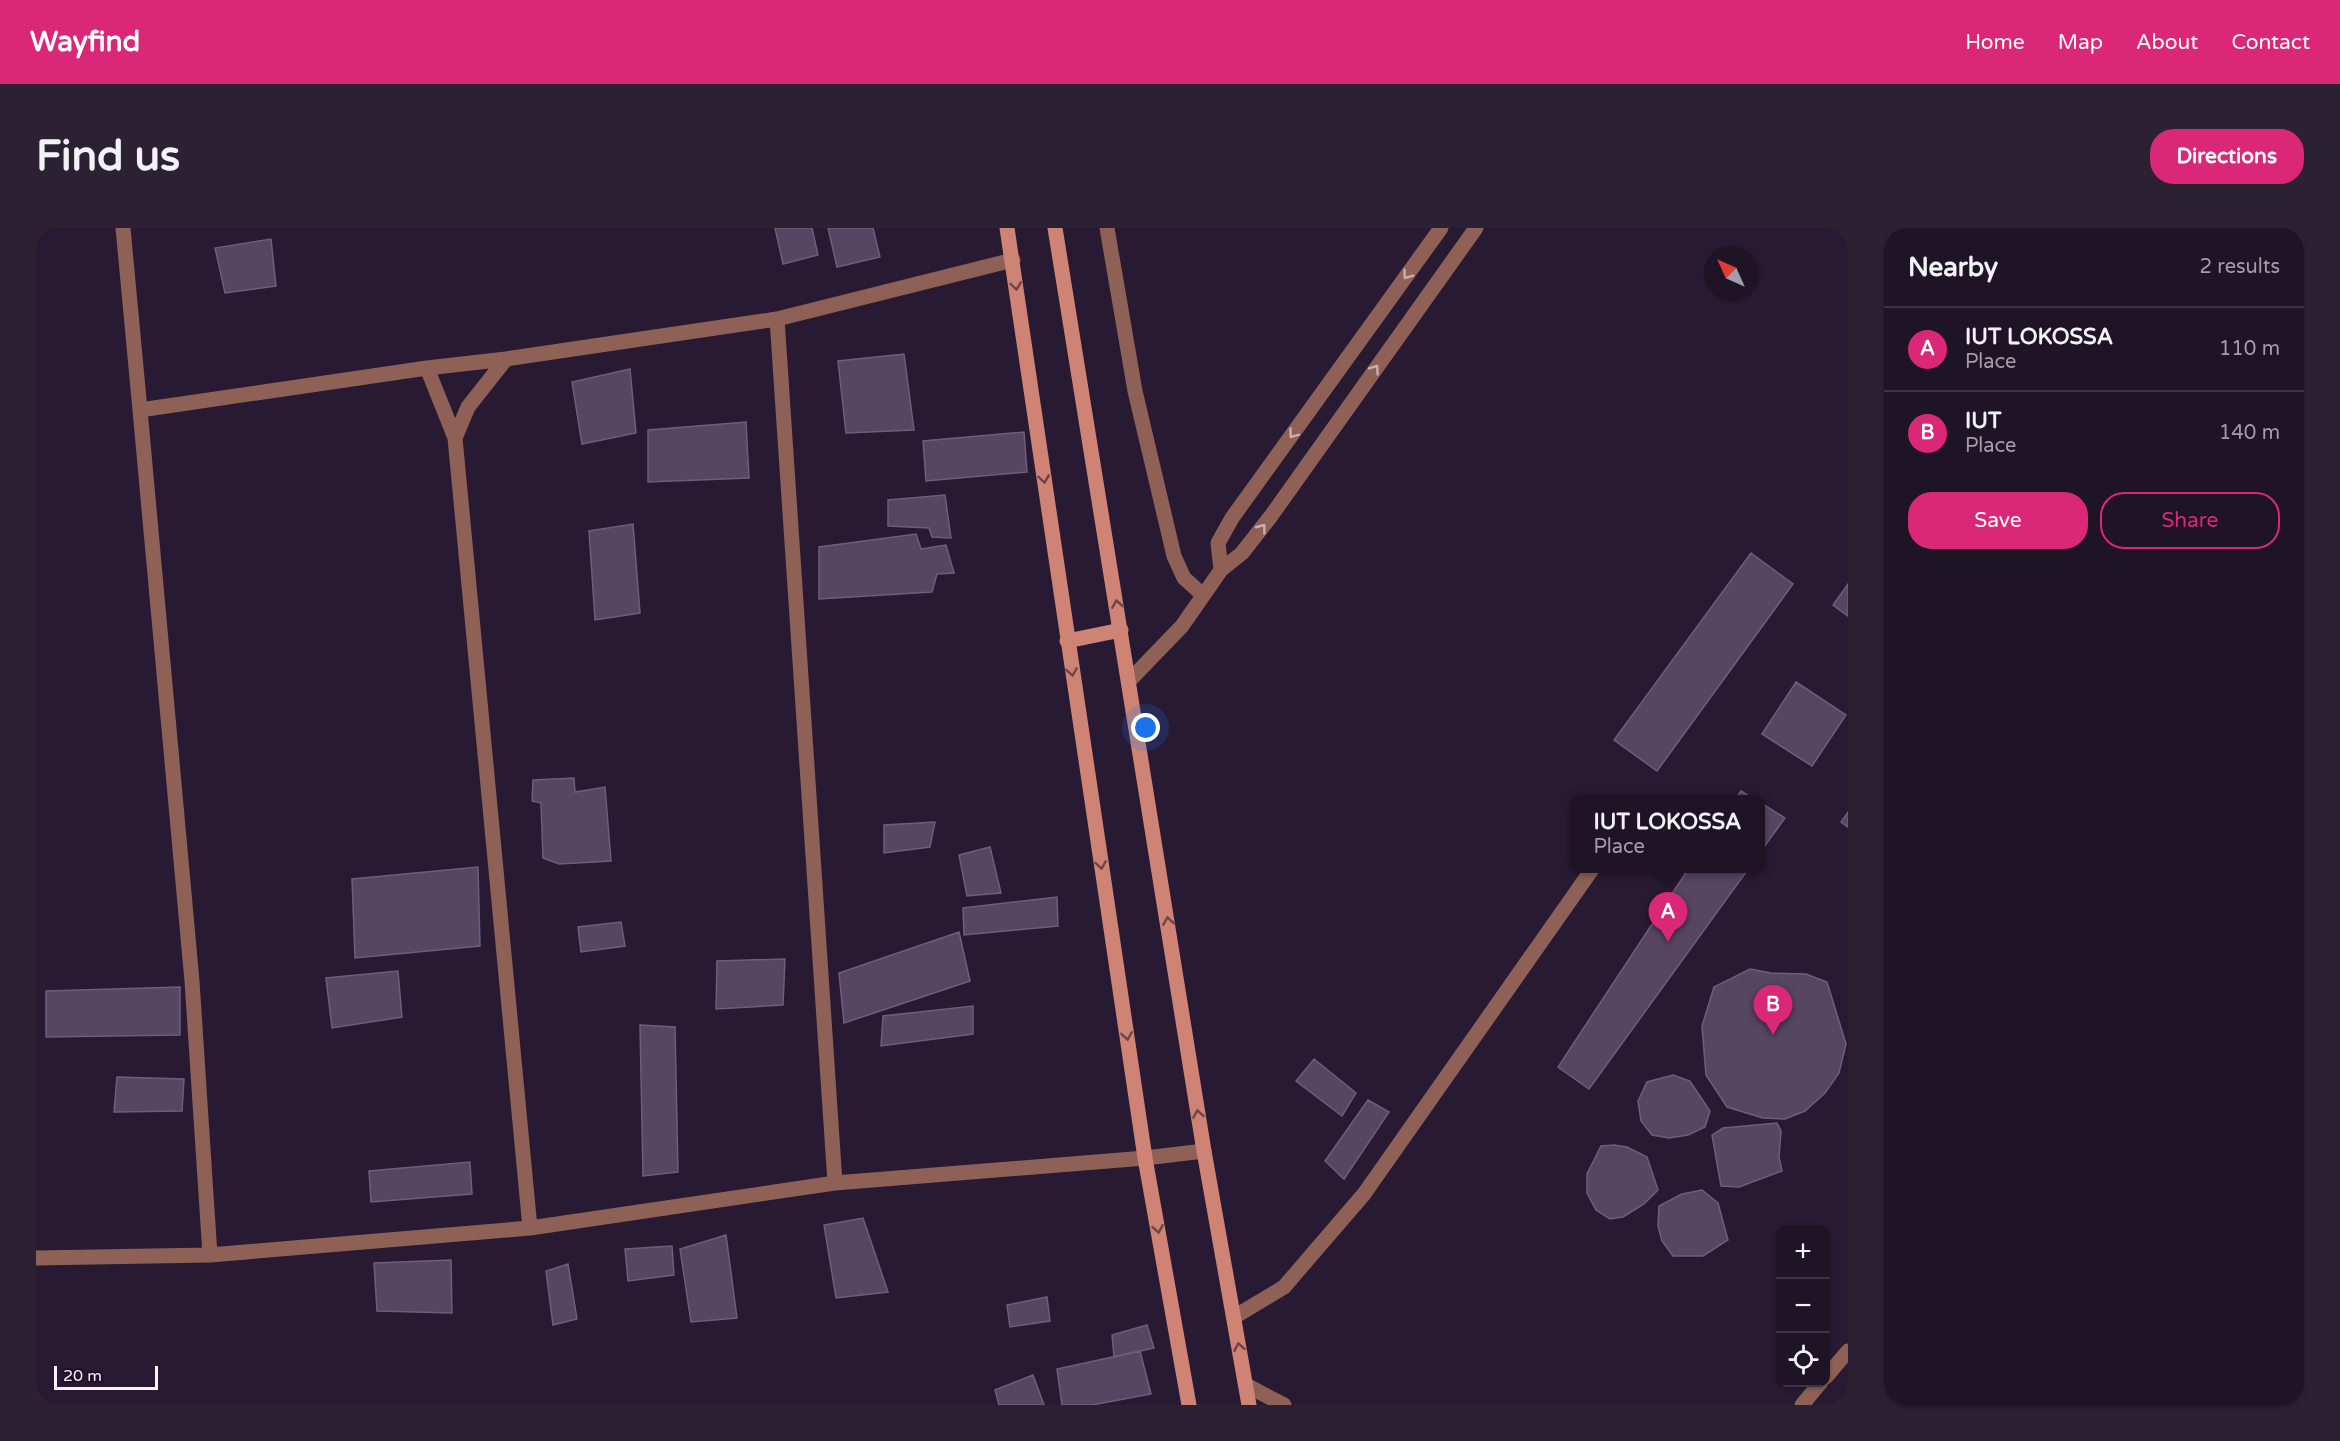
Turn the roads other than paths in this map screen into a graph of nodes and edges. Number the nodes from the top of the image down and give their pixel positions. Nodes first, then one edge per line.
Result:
1 (123, 228) edge
2 (1007, 228) edge
3 (1055, 228) edge
4 (1107, 228) edge
5 (1441, 228) edge
6 (1476, 228) edge
7 (1013, 260) junction
8 (777, 319) junction
9 (506, 359) junction
10 (428, 368) junction
11 (140, 410) junction
12 (455, 438) junction
13 (1221, 570) junction
14 (1203, 596) junction
15 (1121, 630) junction
16 (1067, 641) junction
17 (1129, 681) junction
18 (1589, 873) edge
19 (1204, 1151) junction
20 (1145, 1158) junction
21 (835, 1183) junction
22 (530, 1228) junction
23 (210, 1255) junction
24 (36, 1258) edge
25 (1234, 1317) junction
26 (1848, 1351) edge
27 (1830, 1372) edge
28 (1246, 1385) junction
29 (1818, 1387) edge
30 (1189, 1405) edge
31 (1249, 1405) edge
32 (1284, 1405) edge
33 (1802, 1405) edge

1 - 11 street
2 - 7 street
15 -> 3 street
4 - 14 street
5 -> 13 street
13 -> 6 street
7 - 8 street
7 -> 16 street
8 - 9 street
8 - 21 street
9 - 10 street
9 - 12 street
10 - 11 street
10 - 12 street
11 - 23 street
12 - 22 street
13 - 14 street
14 - 17 street
15 - 16 street
15 - 17 street
16 -> 20 street
19 -> 17 street
18 - 25 street
19 - 20 street
19 - 25 street
20 - 21 street
20 -> 30 street
21 - 22 street
22 - 23 street
23 - 24 street
28 -> 25 street
26 - 27 street
28 - 31 street
28 - 32 street
29 - 33 street

